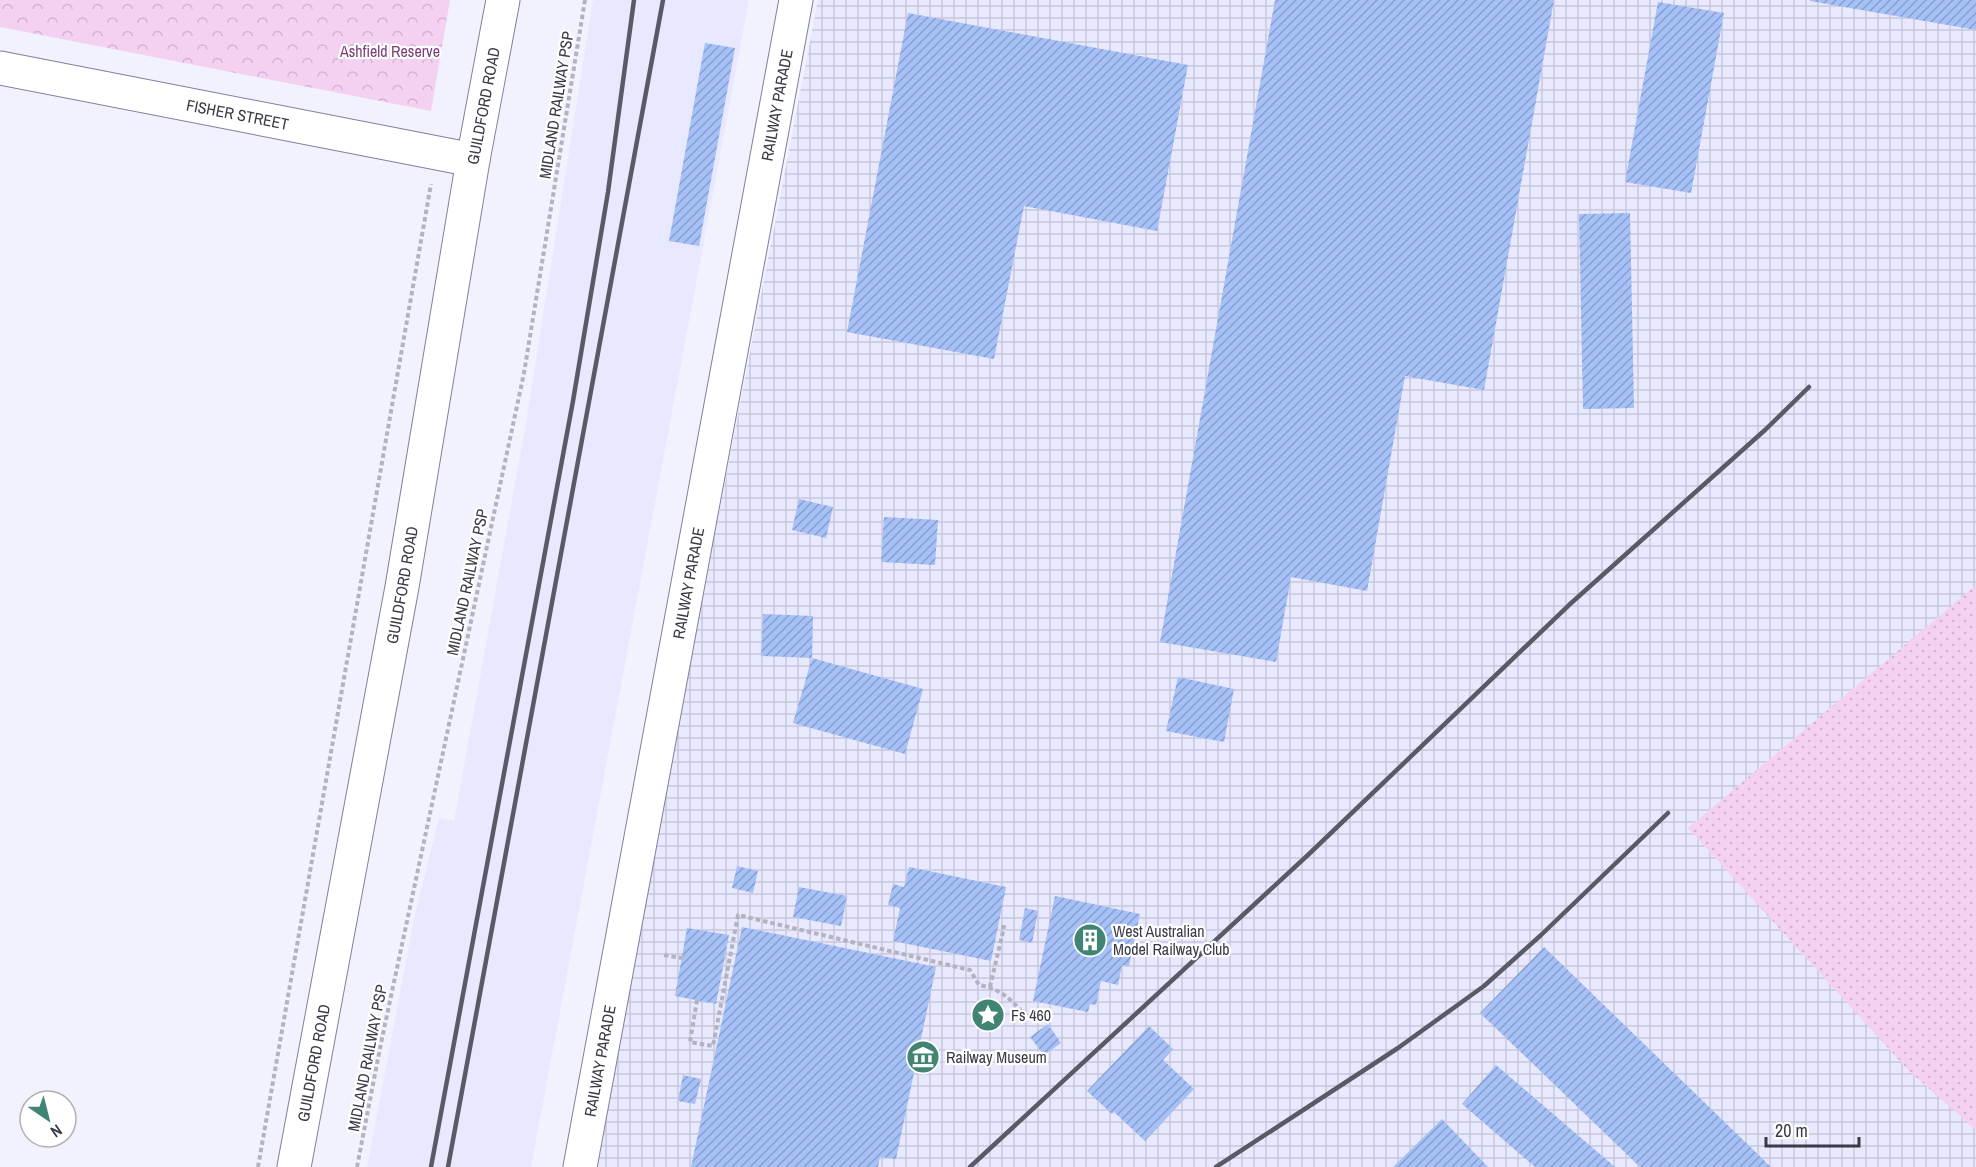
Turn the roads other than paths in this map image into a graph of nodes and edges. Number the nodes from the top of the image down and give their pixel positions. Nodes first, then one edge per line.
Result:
1 (503, 0) edge
2 (796, 0) edge
3 (0, 68) edge
4 (473, 160) junction
5 (294, 1167) edge
6 (580, 1167) edge

1 - 4 main road, GUILDFORD ROAD
2 - 6 main road, RAILWAY PARADE
3 - 4 main road, FISHER STREET
4 - 5 main road, GUILDFORD ROAD

